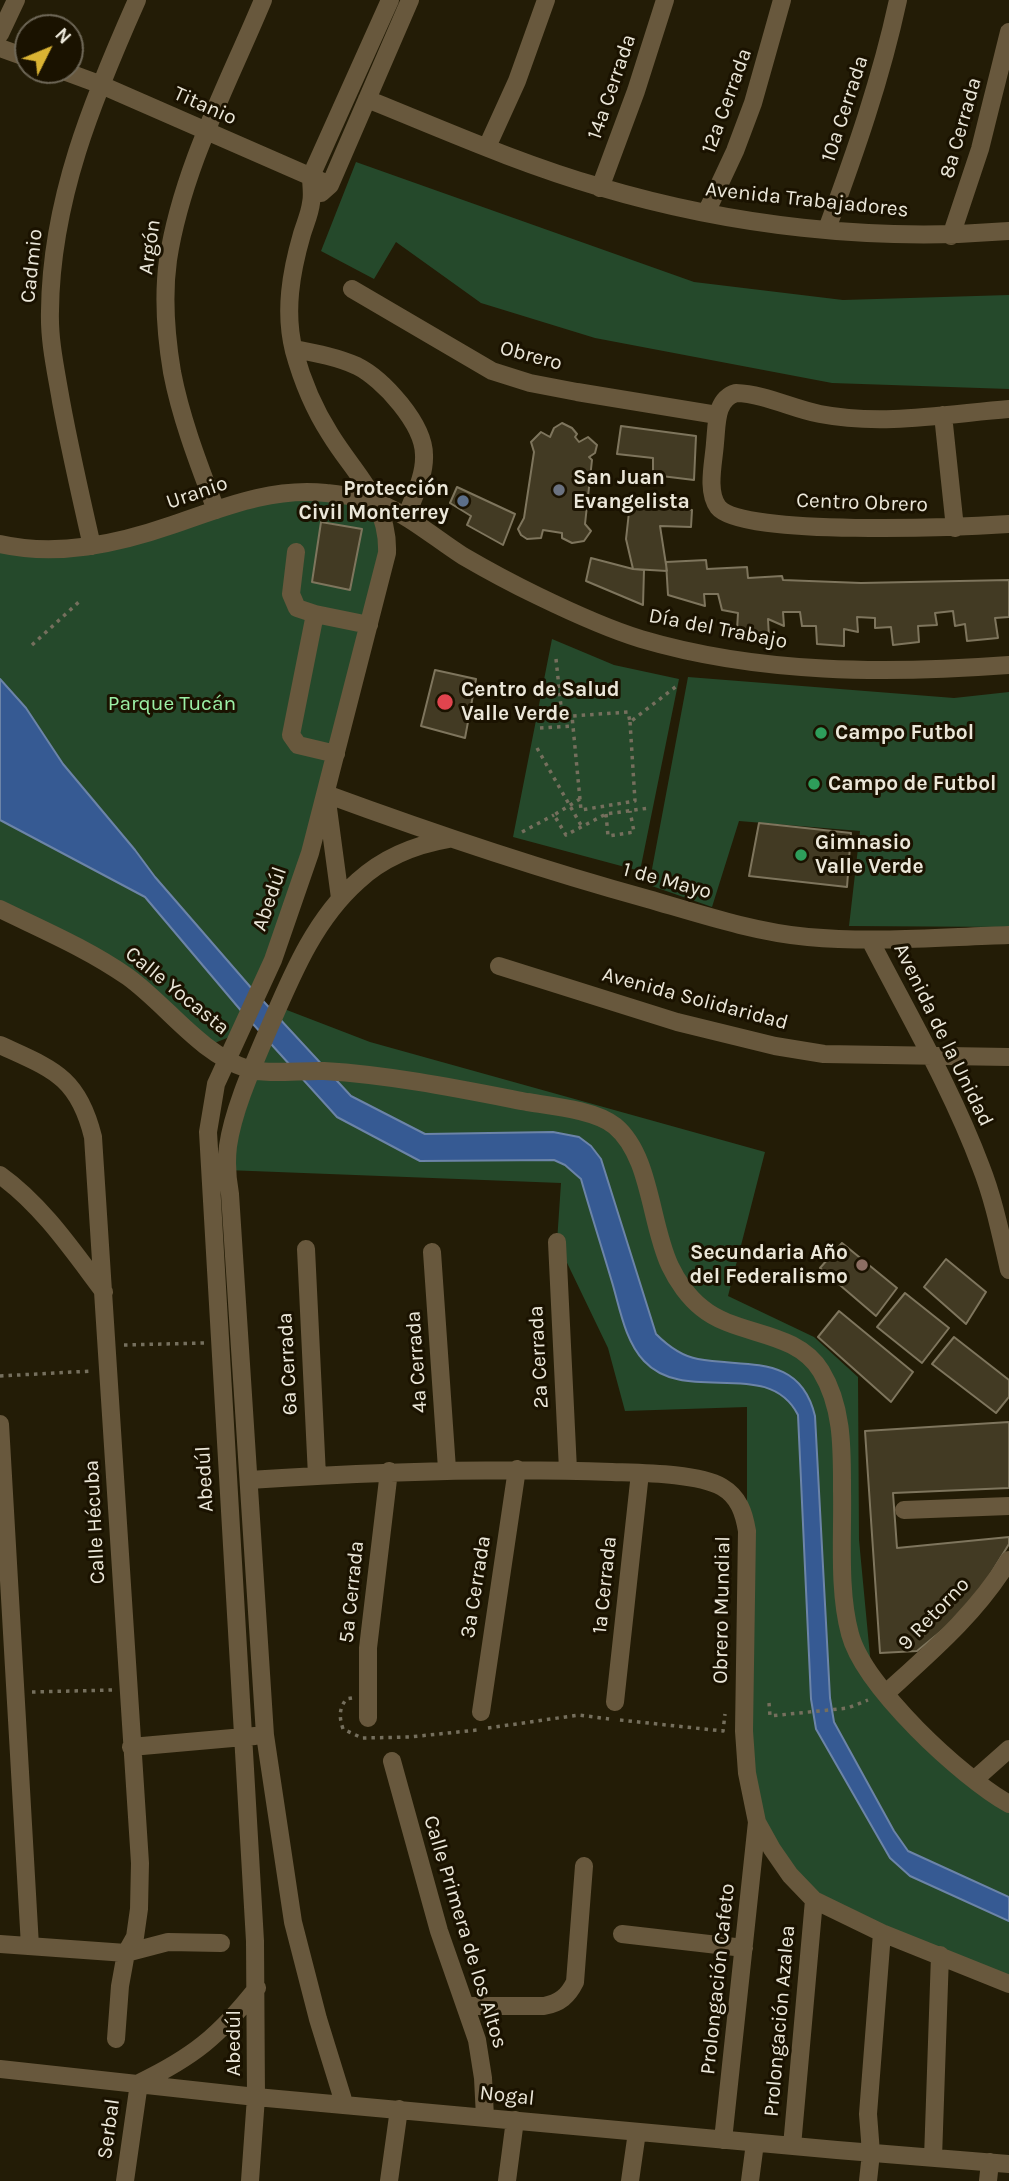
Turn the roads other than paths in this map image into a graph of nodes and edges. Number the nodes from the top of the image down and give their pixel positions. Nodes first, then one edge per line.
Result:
1 (16, 0) edge
2 (137, 0) edge
3 (263, 0) edge
4 (390, 0) edge
5 (410, 0) edge
6 (546, 0) edge
7 (665, 0) edge
8 (782, 0) edge
9 (898, 0) edge
10 (1009, 32) edge
11 (0, 34) edge
12 (84, 78) edge
13 (99, 84) junction
14 (367, 99) junction
15 (207, 132) junction
16 (487, 147) junction
17 (311, 176) junction
18 (330, 185) junction
19 (600, 188) junction
20 (312, 203) junction
21 (706, 214) junction
22 (827, 229) junction
23 (1009, 231) edge
24 (951, 236) junction
25 (352, 289) dead end
26 (294, 349) junction
27 (1009, 409) edge
28 (717, 415) junction
29 (943, 415) junction
30 (377, 503) junction
31 (216, 509) junction
32 (406, 517) junction
33 (1009, 524) edge
34 (955, 527) junction
35 (0, 544) edge
36 (92, 547) junction
37 (296, 552) dead end
38 (315, 614) junction
39 (369, 625) junction
40 (1009, 665) edge
41 (336, 754) junction
42 (326, 794) junction
43 (449, 839) junction
44 (340, 898) junction
45 (0, 909) edge
46 (1009, 935) edge
47 (870, 940) junction
48 (499, 966) dead end
49 (0, 1045) edge
50 (929, 1056) junction
51 (1009, 1057) edge
52 (227, 1059) junction
53 (251, 1071) junction
54 (0, 1175) edge
55 (557, 1242) dead end
56 (306, 1249) dead end
57 (432, 1252) dead end
58 (1009, 1270) edge
59 (104, 1292) junction
60 (0, 1424) edge
61 (447, 1469) junction
62 (517, 1469) junction
63 (568, 1470) junction
64 (389, 1471) junction
65 (640, 1473) junction
66 (317, 1476) junction
67 (249, 1480) junction
68 (1009, 1506) edge
69 (904, 1510) dead end
70 (1009, 1560) edge
71 (886, 1693) junction
72 (615, 1702) dead end
73 (481, 1713) dead end
74 (368, 1718) dead end
75 (265, 1735) junction
76 (243, 1737) junction
77 (131, 1747) junction
78 (1009, 1749) edge
79 (392, 1761) dead end
80 (974, 1780) junction
81 (1009, 1804) edge
82 (757, 1822) junction
83 (584, 1866) dead end
84 (814, 1900) junction
85 (882, 1933) junction
86 (622, 1934) dead end
87 (221, 1943) dead end
88 (0, 1944) edge
89 (30, 1947) junction
90 (744, 1948) junction
91 (126, 1953) junction
92 (940, 1955) junction
93 (1009, 1984) edge
94 (257, 1988) junction
95 (467, 2006) junction
96 (116, 2039) dead end
97 (0, 2069) edge
98 (139, 2083) junction
99 (256, 2097) junction
100 (344, 2104) junction
101 (399, 2109) junction
102 (485, 2117) junction
103 (515, 2120) junction
104 (637, 2132) junction
105 (723, 2140) junction
106 (755, 2143) junction
107 (792, 2146) junction
108 (871, 2153) junction
109 (933, 2158) junction
110 (990, 2162) junction
111 (1009, 2164) edge
112 (125, 2181) edge
113 (250, 2181) edge
114 (389, 2181) edge
115 (507, 2181) edge
116 (630, 2181) edge
117 (750, 2181) edge
118 (868, 2181) edge
119 (988, 2181) edge

1 - 11 street
2 - 13 street, Cadmio
3 - 15 street, Argón
4 - 17 street
5 - 14 street
6 - 16 street
7 - 19 street, 14a Cerrada
8 - 21 street, 12a Cerrada
9 - 22 street, 10a Cerrada
10 - 24 street, 8a Cerrada
12 - 13 street, Titanio
13 - 15 street, Titanio
13 - 36 street, Cadmio
14 - 16 street, Avenida Trabajadores
14 - 18 street
15 - 17 street, Titanio
15 - 31 street, Argón
16 - 19 street, Avenida Trabajadores
17 - 18 street, Titanio
17 - 20 street
18 - 20 street
19 - 21 street, Avenida Trabajadores
20 - 26 street
21 - 22 street, Avenida Trabajadores
22 - 24 street, Avenida Trabajadores
23 - 24 street, Avenida Trabajadores
25 - 28 street, Obrero
26 - 30 street
26 - 32 street
27 - 29 street
28 - 29 street
28 - 34 street, Centro Obrero
29 - 34 street
30 - 31 street, Uranio
30 - 32 street, Uranio
30 - 39 street, Abedúl
31 - 36 street, Uranio
32 - 40 street, Día del Trabajo
33 - 34 street, Centro Obrero
35 - 36 street, Uranio
37 - 38 street
38 - 39 street
38 - 41 street
39 - 41 street, Abedúl
41 - 42 street, Abedúl
42 - 43 street, 1 de Mayo
42 - 44 street
42 - 52 street, Abedúl
43 - 44 street, Abedúl
43 - 47 street, 1 de Mayo
44 - 53 street, Abedúl
45 - 52 street, Calle Yocasta
46 - 47 street, 1 de Mayo
47 - 50 street, Avenida de la Unidad
48 - 50 street, Avenida Solidaridad
49 - 59 street, Calle Hécuba
50 - 51 street, Avenida Solidaridad
50 - 58 street, Avenida de la Unidad
52 - 53 street, Calle Yocasta
52 - 76 street, Abedúl
53 - 67 street, Abedúl
53 - 71 street
54 - 59 street
55 - 63 street, 2a Cerrada
56 - 66 street, 6a Cerrada
57 - 61 street, 4a Cerrada
59 - 77 street, Calle Hécuba
60 - 89 street
61 - 62 street, Obrero Mundial
61 - 64 street, Obrero Mundial
62 - 63 street, Obrero Mundial
62 - 73 street, 3a Cerrada
63 - 65 street, Obrero Mundial
64 - 66 street, Obrero Mundial
64 - 74 street, 5a Cerrada
65 - 72 street, 1a Cerrada
65 - 82 street, Obrero Mundial
66 - 67 street, Obrero Mundial
67 - 75 street, Abedúl
68 - 69 street
70 - 71 street, 9 Retorno
71 - 80 street
75 - 76 street
75 - 100 street, Abedúl
76 - 77 street
76 - 94 street, Abedúl
77 - 91 street, Calle Hécuba
78 - 80 street
79 - 95 street, Calle Primera de los Altos
80 - 81 street
82 - 84 street, Obrero Mundial
82 - 90 street, Prolongación Cafeto
83 - 95 street
84 - 85 street, Obrero Mundial
84 - 107 street, Prolongación Azalea
85 - 92 street, Obrero Mundial
85 - 108 street
86 - 90 street
87 - 91 street
88 - 89 street
89 - 91 street
90 - 105 street, Prolongación Cafeto
91 - 96 street, Calle Hécuba
92 - 93 street, Obrero Mundial
92 - 109 street
94 - 98 street
94 - 99 street, Abedúl
95 - 102 street, Calle Primera de los Altos
97 - 98 street, Nogal
98 - 99 street, Nogal
98 - 112 street, Serbal
99 - 100 street, Nogal
99 - 113 street, Abedúl
100 - 101 street, Nogal
101 - 102 street, Nogal
101 - 114 street
102 - 103 street, Nogal
103 - 104 street, Nogal
103 - 115 street
104 - 105 street, Nogal
104 - 116 street
105 - 106 street, Nogal
106 - 107 street, Nogal
106 - 117 street
107 - 108 street, Nogal
108 - 109 street, Nogal
108 - 118 street
109 - 110 street, Nogal
110 - 111 street, Nogal
110 - 119 street

